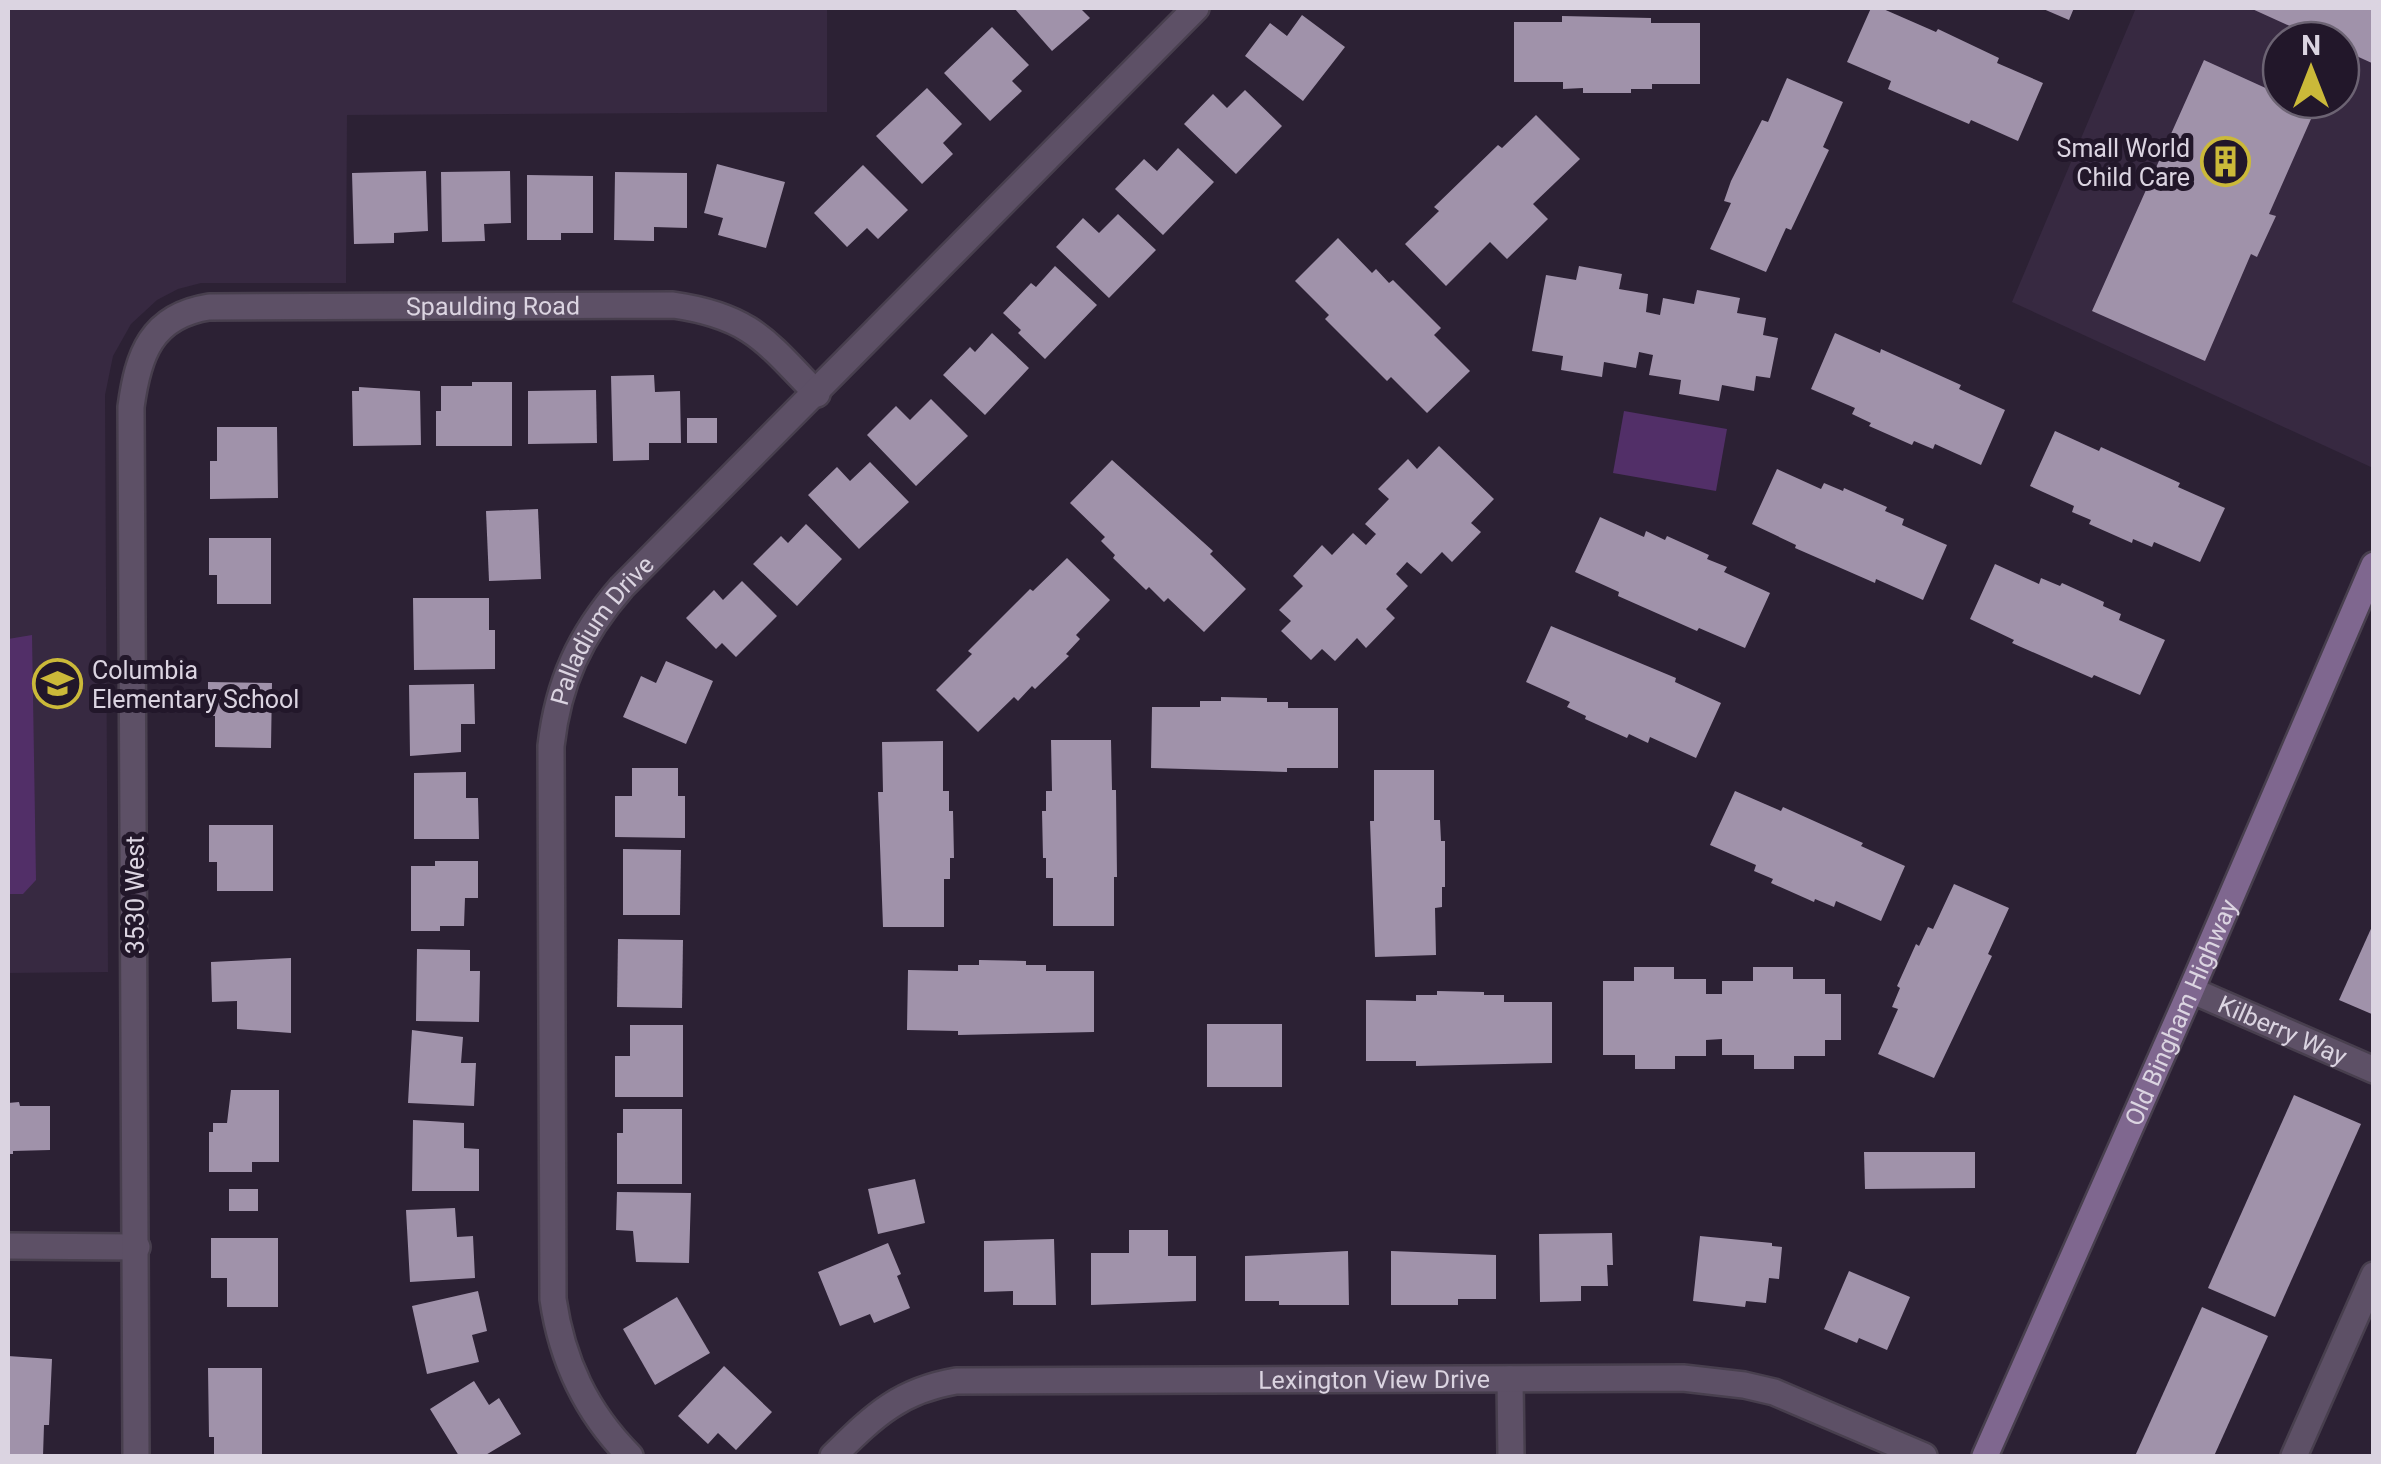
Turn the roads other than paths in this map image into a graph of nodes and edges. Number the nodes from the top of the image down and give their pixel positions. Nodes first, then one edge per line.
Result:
1 (1196, 8) edge
2 (151, 338) joint
3 (817, 394) junction
4 (2374, 566) edge
5 (2192, 990) junction
6 (2374, 1070) edge
7 (8, 1246) edge
8 (137, 1247) junction
9 (2373, 1278) edge
10 (1510, 1379) junction
11 (136, 1456) edge
12 (630, 1456) edge
13 (834, 1456) edge
14 (1511, 1456) edge
15 (1924, 1456) edge
16 (1985, 1456) edge
17 (2294, 1456) edge

1 - 3 street, Palladium Drive
2 - 3 street, Spaulding Road
2 - 8 street, 3530 West
3 - 12 street, Palladium Drive
4 - 5 street, Old Bingham Highway
5 - 6 street, Kilberry Way
5 - 16 street, Old Bingham Highway
7 - 8 street
8 - 11 street, 3530 West
9 - 17 street
10 - 13 street, Lexington View Drive
10 - 14 street
10 - 15 street, Lexington View Drive

